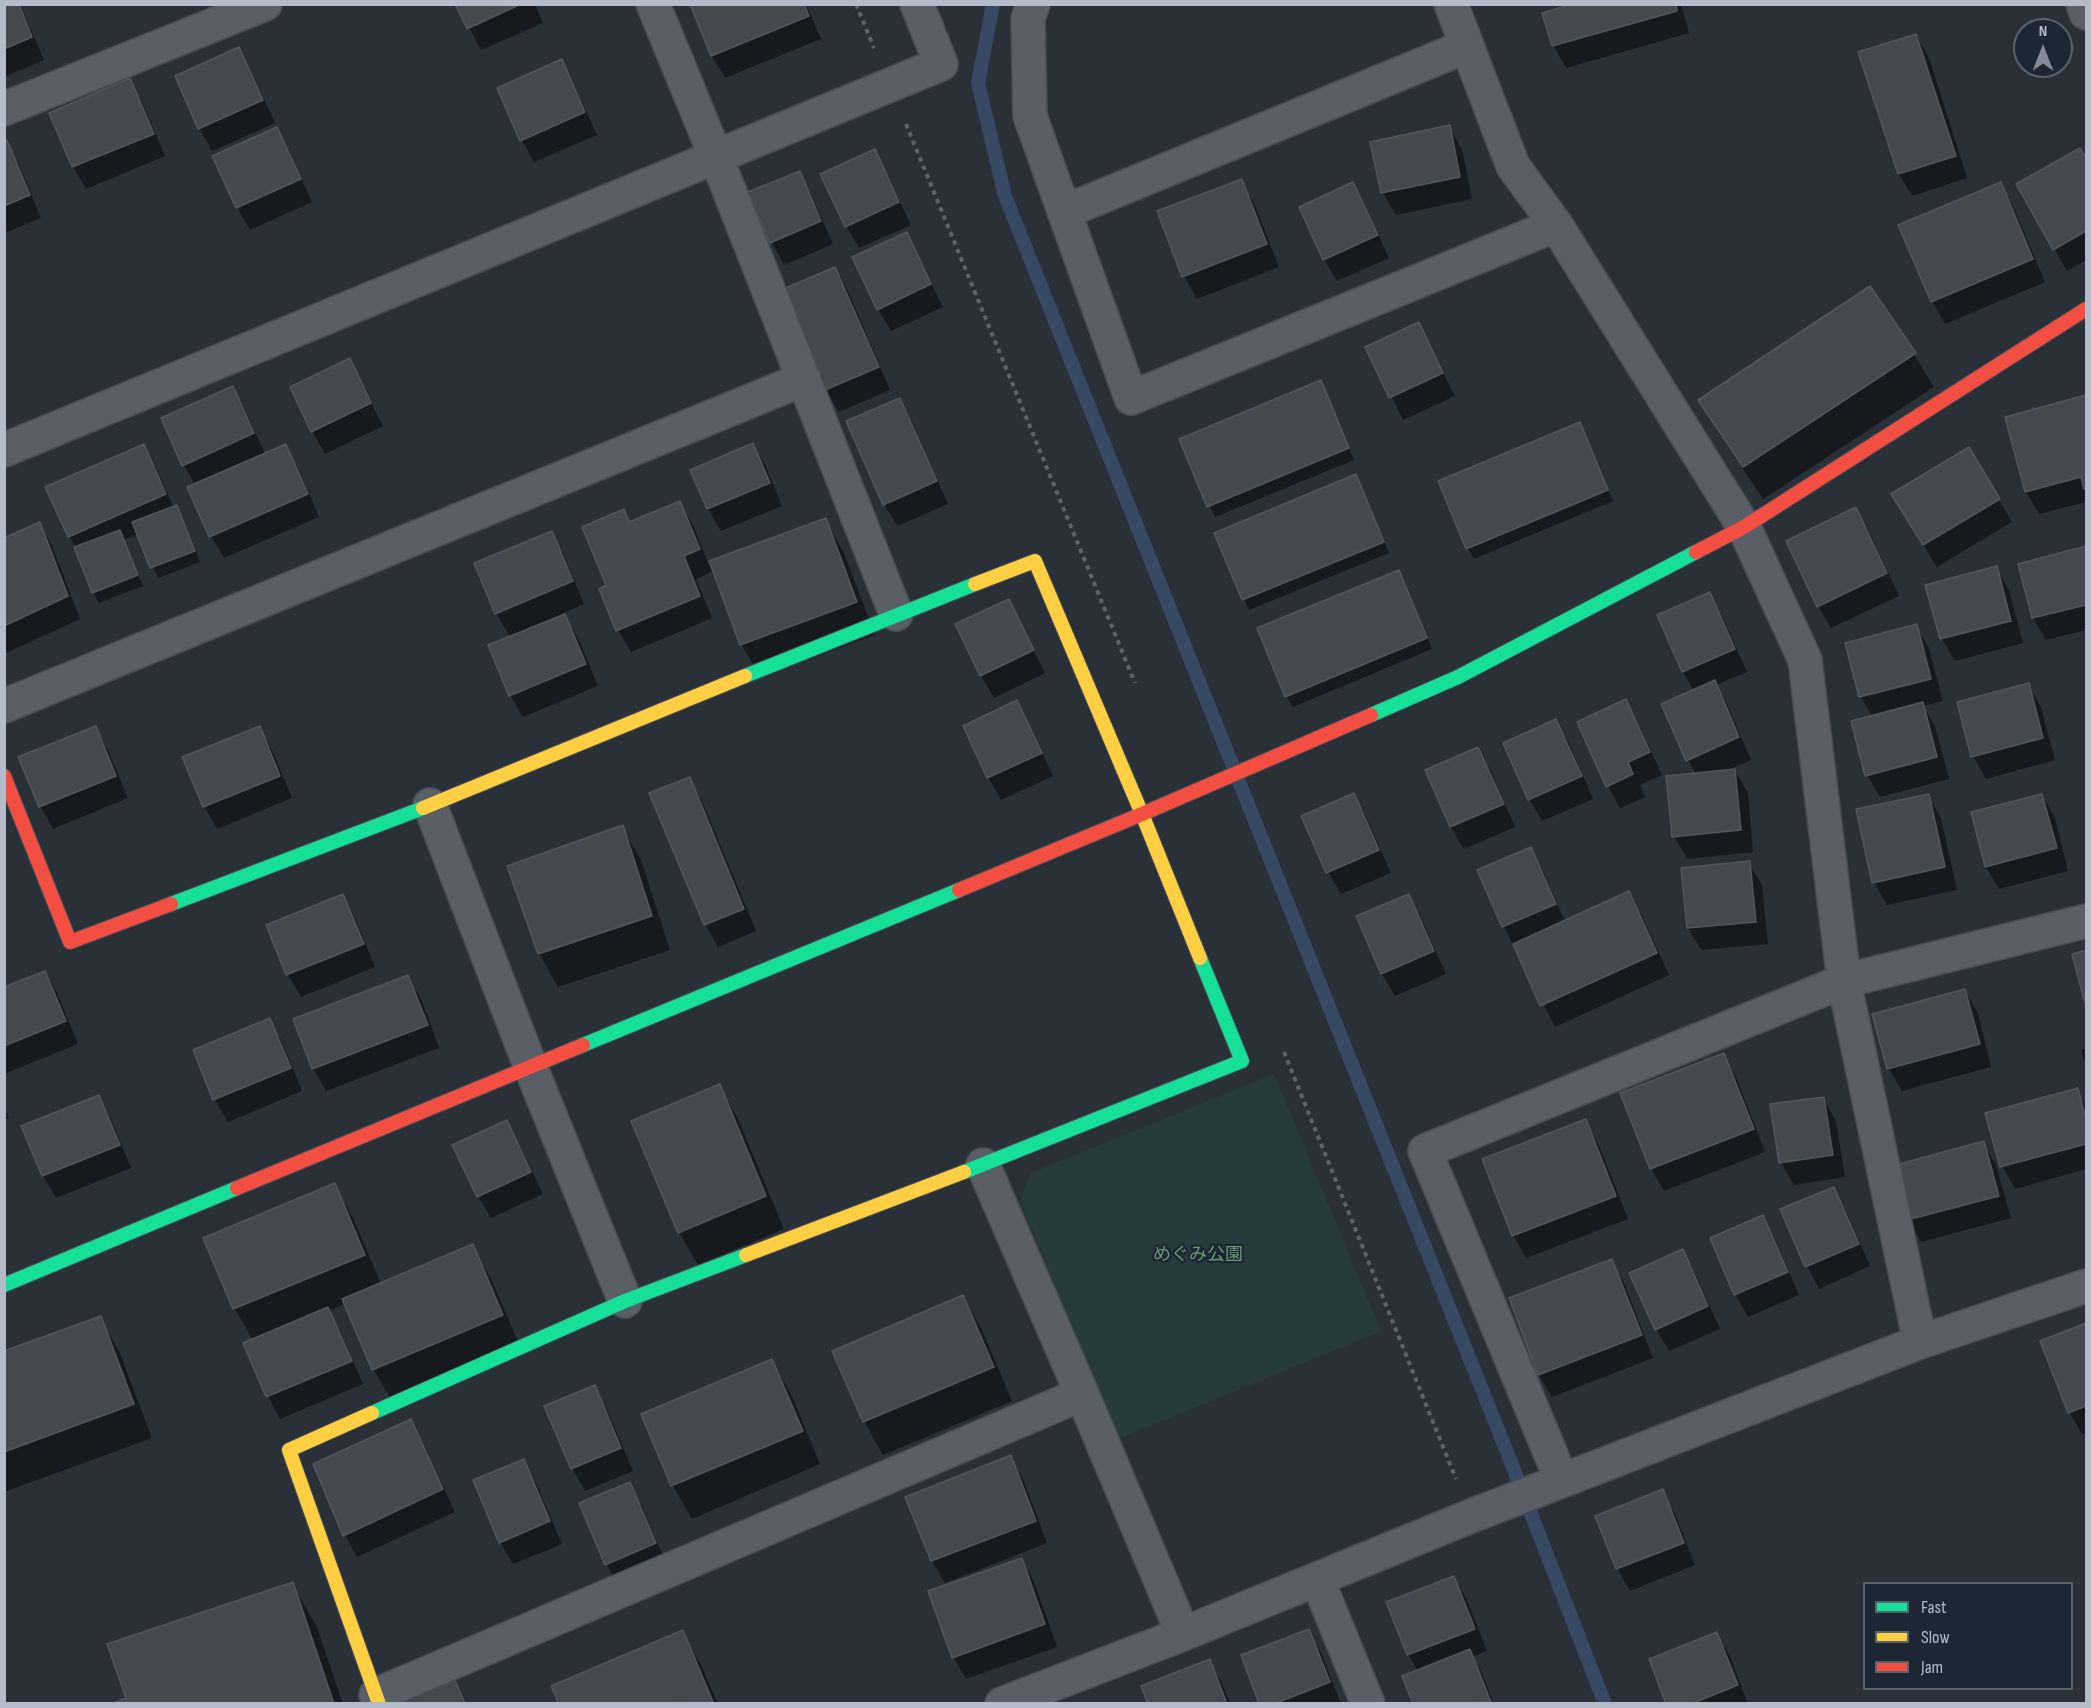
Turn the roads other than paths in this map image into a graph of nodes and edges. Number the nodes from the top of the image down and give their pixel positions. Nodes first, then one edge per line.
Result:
1 (265, 4) edge
2 (652, 4) edge
3 (917, 4) edge
4 (1033, 4) edge
5 (1452, 4) edge
6 (2083, 4) edge
7 (2086, 13) edge
8 (1467, 46) junction
9 (4, 110) edge
10 (716, 157) junction
11 (1064, 212) junction
12 (1556, 225) junction
13 (2086, 309) edge
14 (804, 379) junction
15 (4, 450) edge
16 (1744, 527) junction
17 (896, 614) junction
18 (4, 706) edge
19 (4, 776) edge
20 (430, 805) junction
21 (1142, 814) junction
22 (2086, 921) edge
23 (1844, 981) junction
24 (531, 1068) junction
25 (983, 1165) junction
26 (4, 1285) edge
27 (2086, 1286) edge
28 (625, 1301) junction
29 (1920, 1342) junction
30 (1082, 1394) junction
31 (1562, 1481) junction
32 (1317, 1579) junction
33 (1183, 1634) junction
34 (378, 1699) edge
35 (1002, 1704) edge
36 (1368, 1704) edge

1 - 9 street
2 - 10 street
3 - 10 street
4 - 11 street
5 - 8 street
6 - 7 street
8 - 11 street
8 - 12 street
10 - 14 street
10 - 15 street
11 - 12 street
12 - 16 street
13 - 16 street
14 - 17 street
14 - 18 street
16 - 21 street
16 - 23 street
17 - 20 street
17 - 21 street
19 - 20 street
20 - 24 street
21 - 24 street
21 - 25 street
22 - 23 street
23 - 29 street
23 - 31 street
24 - 26 street
24 - 28 street
25 - 28 street
25 - 30 street
27 - 29 street
28 - 34 street
29 - 31 street
30 - 33 street
30 - 34 street
31 - 32 street
32 - 33 street
32 - 36 street
33 - 35 street

